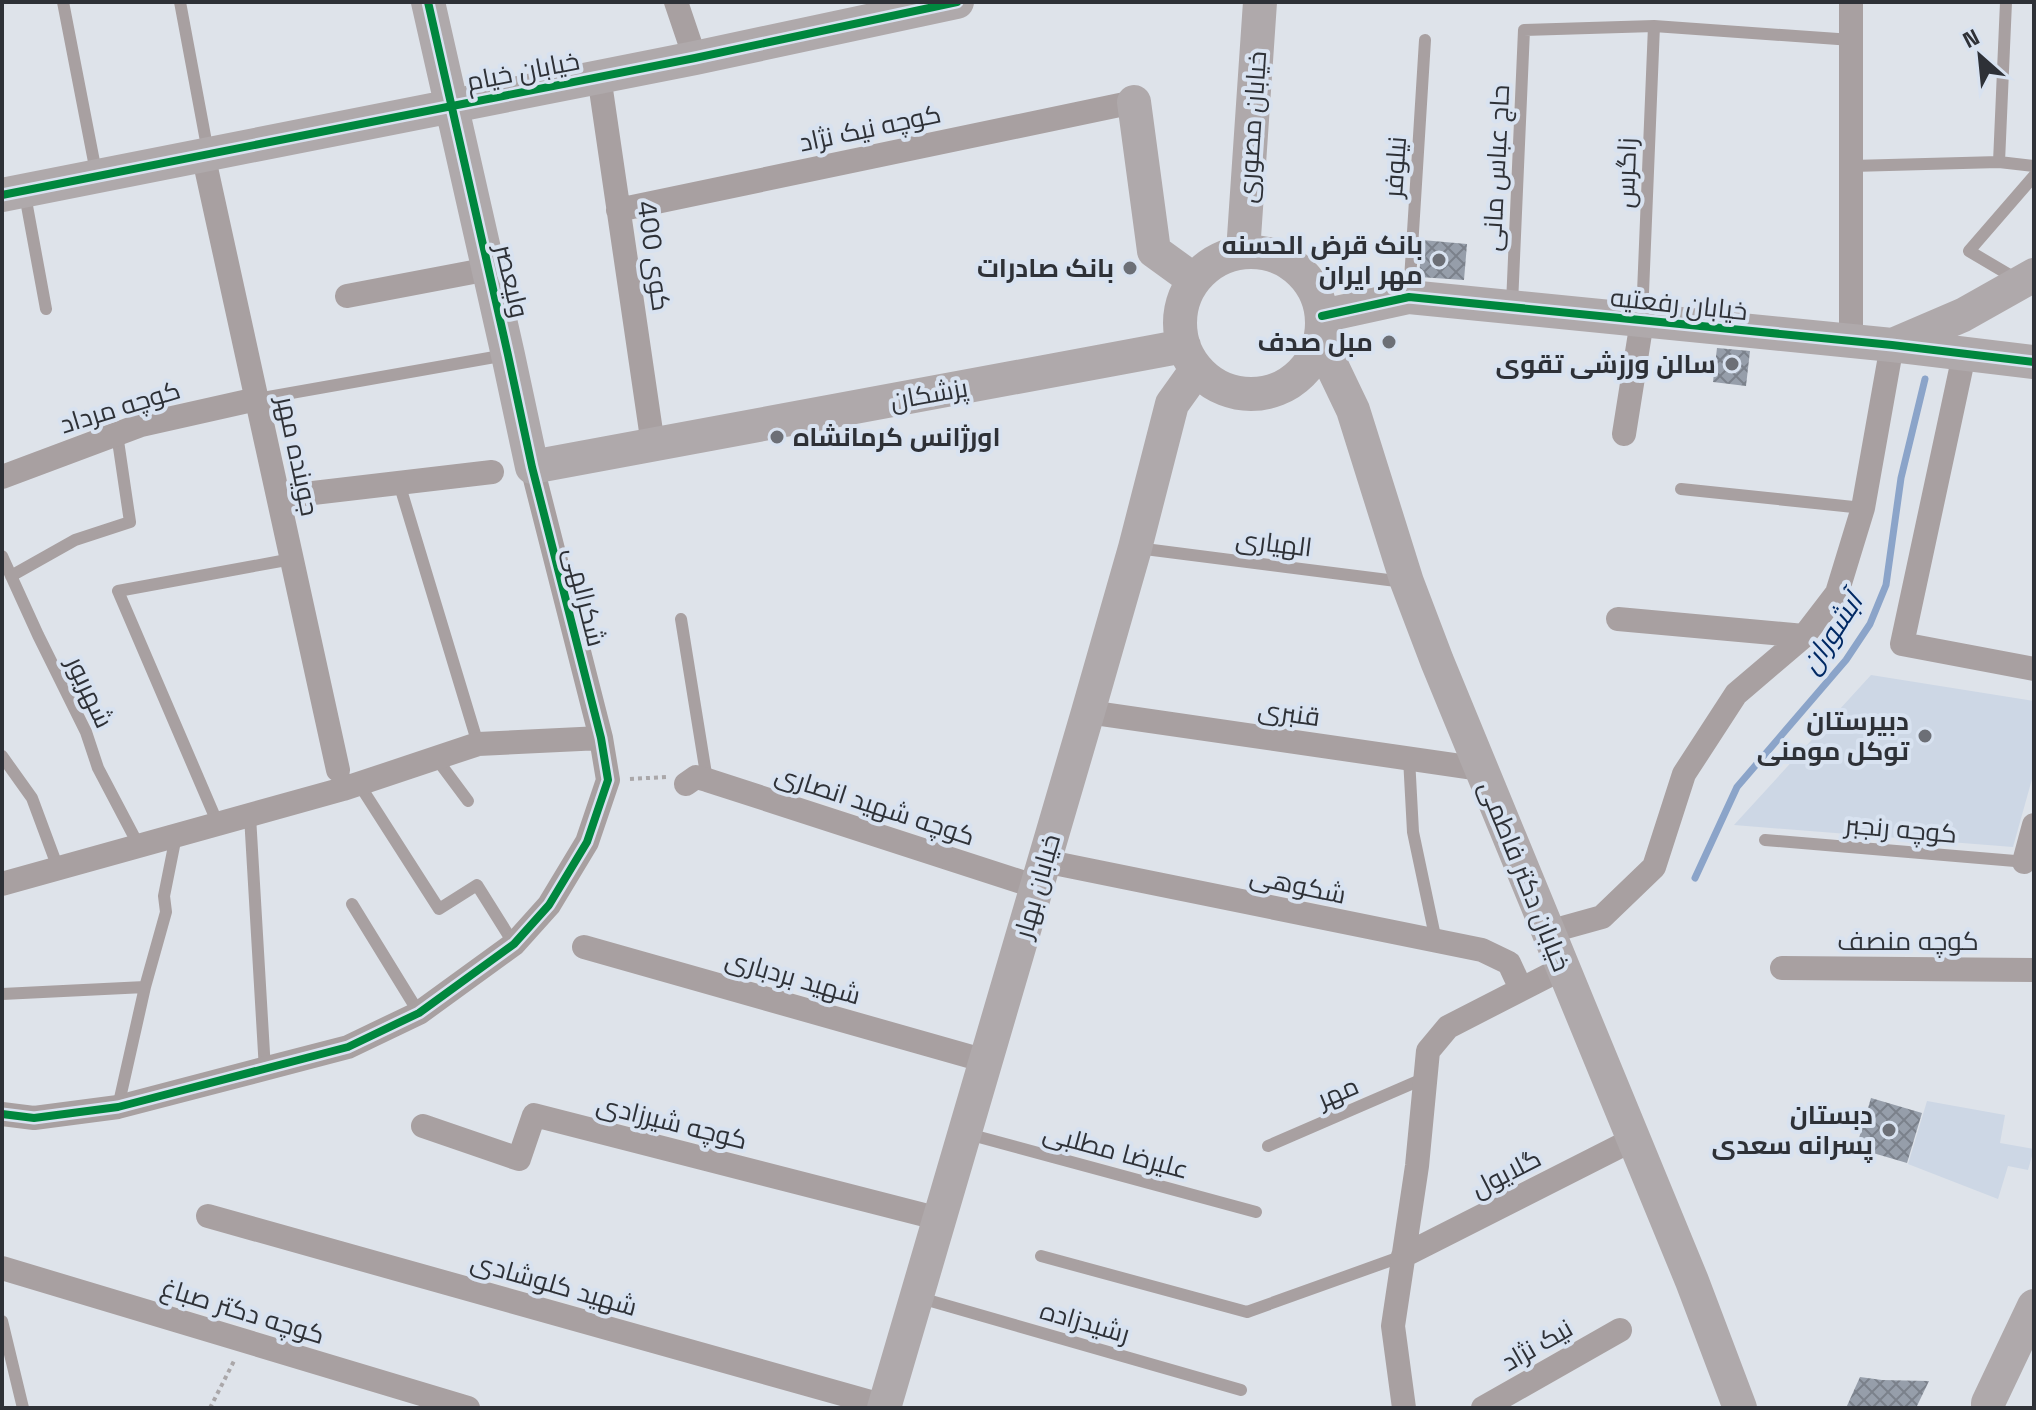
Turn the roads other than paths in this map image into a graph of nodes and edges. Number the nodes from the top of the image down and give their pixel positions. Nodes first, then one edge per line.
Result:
1 (63, 2) edge
2 (180, 2) edge
3 (428, 2) edge
4 (676, 2) edge
5 (957, 2) edge
6 (1260, 2) edge
7 (1851, 2) edge
8 (2006, 2) edge
9 (1654, 26) junction
10 (1425, 40) dead end
11 (1852, 40) junction
12 (695, 58) junction
13 (599, 76) junction
14 (1134, 102) joint
15 (451, 106) junction
16 (206, 154) junction
17 (1999, 162) junction
18 (1852, 166) junction
19 (2034, 166) edge
20 (97, 175) junction
21 (2034, 176) edge
22 (13, 193) edge
23 (618, 210) junction
24 (1243, 252) junction
25 (489, 269) junction
26 (2028, 278) edge
27 (1194, 280) junction
28 (347, 296) dead end
29 (1409, 297) junction
30 (1512, 307) junction
31 (46, 309) dead end
32 (1642, 321) junction
33 (1321, 328) junction
34 (1851, 342) junction
35 (1892, 345) junction
36 (508, 355) junction
37 (1964, 355) junction
38 (1190, 358) junction
39 (2034, 362) edge
40 (257, 399) junction
41 (117, 434) junction
42 (1624, 434) dead end
43 (653, 445) junction
44 (532, 467) junction
45 (492, 472) dead end
46 (2, 477) edge
47 (399, 483) junction
48 (1681, 489) dead end
49 (279, 497) junction
50 (1863, 508) junction
51 (1135, 548) junction
52 (2, 556) edge
53 (292, 559) junction
54 (11, 576) junction
55 (1407, 582) junction
56 (681, 619) dead end
57 (1618, 619) dead end
58 (1804, 636) junction
59 (2034, 669) edge
60 (1088, 712) junction
61 (601, 738) junction
62 (478, 744) junction
63 (2, 756) edge
64 (436, 758) junction
65 (1409, 758) junction
66 (1481, 769) junction
67 (338, 770) dead end
68 (696, 780) joint
69 (359, 784) junction
70 (468, 801) dead end
71 (250, 816) junction
72 (218, 824) junction
73 (2034, 825) edge
74 (176, 836) junction
75 (1765, 840) dead end
76 (139, 846) junction
77 (2029, 862) edge
78 (58, 868) junction
79 (1041, 874) junction
80 (2, 884) edge
81 (352, 904) dead end
82 (1548, 932) junction
83 (1437, 942) junction
84 (514, 944) junction
85 (584, 947) dead end
86 (1563, 968) junction
87 (1782, 968) dead end
88 (2034, 970) edge
89 (145, 987) junction
90 (1521, 989) junction
91 (2, 994) edge
92 (419, 1013) junction
93 (986, 1061) junction
94 (265, 1070) junction
95 (1425, 1078) junction
96 (118, 1107) junction
97 (2, 1114) edge
98 (423, 1126) dead end
99 (965, 1133) junction
100 (1634, 1139) junction
101 (1268, 1146) dead end
102 (1256, 1212) dead end
103 (208, 1216) dead end
104 (940, 1219) junction
105 (1041, 1256) dead end
106 (1403, 1256) junction
107 (2, 1268) edge
108 (917, 1297) junction
109 (2034, 1306) edge
110 (2, 1321) edge
111 (1620, 1330) dead end
112 (1241, 1390) dead end
113 (1985, 1406) edge
114 (885, 1407) edge
115 (23, 1408) edge
116 (468, 1408) edge
117 (1404, 1408) edge
118 (1483, 1408) edge
119 (1740, 1408) edge

1 - 20 lane
2 - 16 lane
3 - 15 street, ولیعصر
4 - 12 street
5 - 12 street, خیابان خیام
6 - 24 street, خیابان مصوری
7 - 11 street
8 - 17 lane
9 - 11 lane
9 - 30 lane, حاج عباس مانی
9 - 32 lane, زاگرس
10 - 29 lane, نیلوفر
11 - 18 street
12 - 13 street, خیابان خیام
13 - 15 street, خیابان خیام
13 - 23 street, کوی 400
14 - 23 street, کوچه نیک نژاد
14 - 27 street
15 - 16 street, خیابان خیام
15 - 25 street, ولیعصر
16 - 20 street, خیابان خیام
16 - 40 street, جوینده مهر
17 - 18 lane
17 - 19 lane
18 - 34 street
20 - 22 street, خیابان خیام
21 - 26 lane
22 - 31 lane
23 - 43 street, کوی 400
24 - 27 street
24 - 33 street
25 - 28 street
25 - 36 street, ولیعصر
26 - 35 street
27 - 38 street
29 - 30 street, خیابان رفعتیه
29 - 33 street, خیابان رفعتیه
30 - 32 street, خیابان رفعتیه
32 - 34 street, خیابان رفعتیه
32 - 42 street
33 - 38 street
33 - 55 street, خیابان دکتر فاطمی
34 - 35 street, خیابان رفعتیه
35 - 37 street, خیابان رفعتیه
35 - 50 street
36 - 40 lane
36 - 44 street, ولیعصر
37 - 39 street, خیابان رفعتیه
37 - 59 street
38 - 43 street, پزشکان
38 - 51 street, خیابان بهار
40 - 41 street, کوچه مرداد
40 - 49 street, جوینده مهر
41 - 46 street, کوچه مرداد
41 - 54 lane
43 - 44 street, پزشکان
44 - 61 street, شکرالهی
45 - 47 street
47 - 49 street
47 - 62 lane
48 - 50 lane
49 - 53 street, جوینده مهر
50 - 58 street
51 - 55 lane, الهیاری
51 - 60 street, خیابان بهار
52 - 54 lane, شهریور
53 - 67 street, جوینده مهر
53 - 72 lane
54 - 76 lane, شهریور
55 - 66 street, خیابان دکتر فاطمی
56 - 68 lane
57 - 58 street
58 - 82 street
60 - 65 street, قنبری
60 - 79 street, خیابان بهار
61 - 62 street
61 - 84 street, شکرالهی
62 - 64 street
63 - 78 lane
64 - 69 street
64 - 70 lane
65 - 66 street, قنبری
65 - 83 lane
66 - 82 street, خیابان دکتر فاطمی
68 - 79 street, کوچه شهید انصاری
69 - 71 street
69 - 84 lane
71 - 72 street
71 - 94 lane
72 - 74 street
73 - 77 street
74 - 76 street
74 - 89 lane
75 - 77 lane, کوچه رنجبر
76 - 78 street
78 - 80 street
79 - 83 street, شکوهی
79 - 93 street, خیابان بهار
81 - 92 lane
82 - 86 street, خیابان دکتر فاطمی
83 - 90 street, شکوهی
84 - 92 street
85 - 93 street, شهید بردباری
86 - 90 street
86 - 100 street, خیابان دکتر فاطمی
87 - 88 street, کوچه منصف
89 - 91 lane
89 - 96 lane
90 - 95 street
92 - 94 street
93 - 99 street, خیابان بهار
94 - 96 street
95 - 101 lane, مهر
95 - 106 street
96 - 97 street
98 - 104 street, کوچه شیرزادی
99 - 102 lane, علیرضا مطلبی
99 - 104 street, خیابان بهار
100 - 106 street, گلایول
100 - 119 street, خیابان دکتر فاطمی
103 - 114 street, شهید کلوشادی
104 - 108 street, خیابان بهار
105 - 106 lane
106 - 117 street
107 - 116 street, کوچه دکتر صباغ
108 - 112 lane, رشیدزاده
108 - 114 street, خیابان بهار
109 - 113 street
110 - 115 lane
111 - 118 street, نیک نژاد

